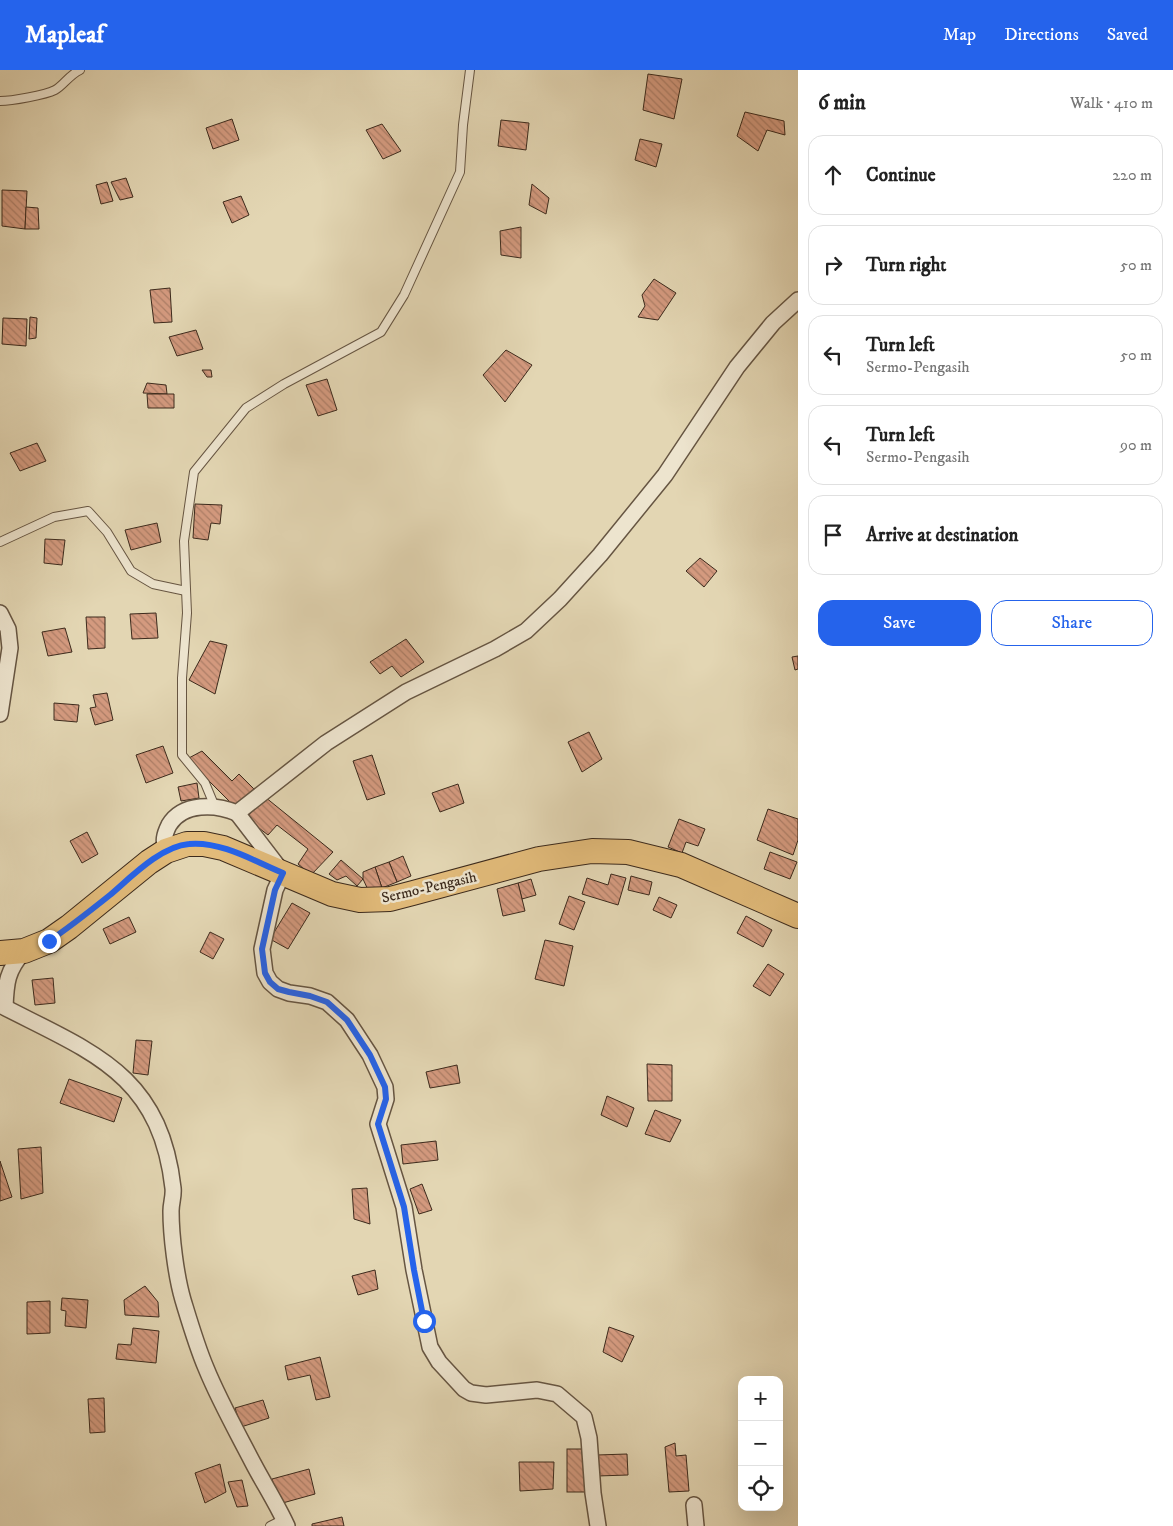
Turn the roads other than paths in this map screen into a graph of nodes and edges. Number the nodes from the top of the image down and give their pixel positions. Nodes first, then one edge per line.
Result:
1 (80, 70) edge
2 (470, 70) edge
3 (0, 101) edge
4 (798, 300) edge
5 (0, 542) edge
6 (186, 591) junction
7 (0, 614) edge
8 (0, 714) edge
9 (216, 807) junction
10 (237, 813) junction
11 (166, 851) junction
12 (283, 873) junction
13 (798, 916) edge
14 (24, 951) junction
15 (0, 953) edge
16 (2, 1006) edge
17 (694, 1505) dead end
18 (286, 1523) edge
19 (270, 1526) edge
20 (598, 1526) edge
21 (696, 1526) edge

1 - 3 lane
2 - 6 lane
4 - 10 street
5 - 6 lane
6 - 9 lane
7 - 8 street
9 - 10 street
9 - 11 street
10 - 12 street
11 - 12 main road, Sermo-Pengasih
11 - 14 main road, Sermo-Pengasih
12 - 13 main road, Sermo-Pengasih
12 - 20 street
14 - 15 main road, Sermo-Pengasih
14 - 16 street
16 - 18 street
17 - 21 street
18 - 19 lane

